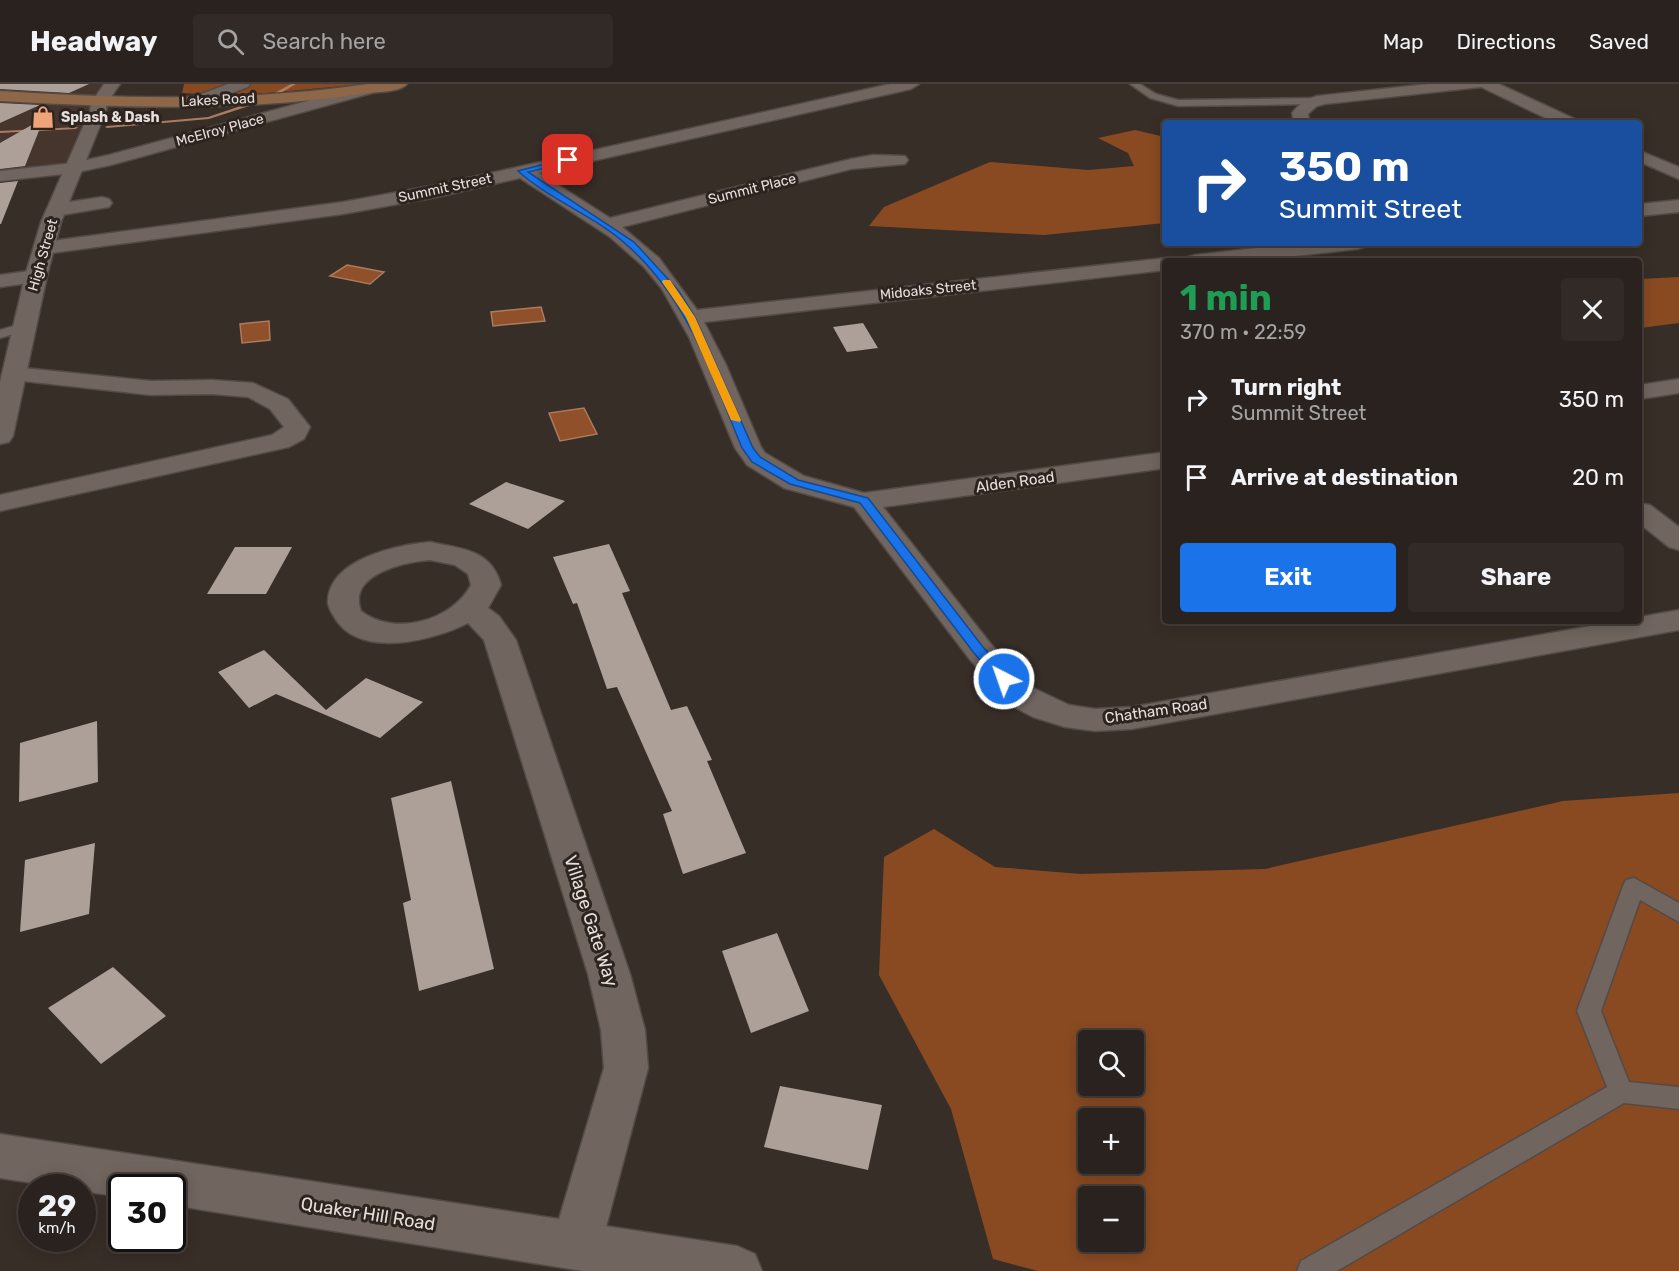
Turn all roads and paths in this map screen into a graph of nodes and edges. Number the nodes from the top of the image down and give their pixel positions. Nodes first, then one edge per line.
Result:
1 (112, 84) edge
2 (242, 84) edge
3 (399, 84) edge
4 (911, 84) edge
5 (1134, 84) edge
6 (1476, 84) edge
7 (1486, 84) edge
8 (1438, 86) edge
9 (366, 90) junction
10 (791, 92) dead end
11 (0, 96) edge
12 (1314, 101) junction
13 (194, 102) junction
14 (99, 103) junction
15 (818, 104) junction
16 (1301, 120) edge
17 (1563, 120) edge
18 (1642, 157) edge
19 (899, 160) dead end
20 (73, 168) junction
21 (522, 171) junction
22 (1679, 174) edge
23 (0, 176) edge
24 (102, 203) dead end
25 (1679, 206) edge
26 (56, 210) junction
27 (1642, 210) edge
28 (606, 225) junction
29 (1330, 246) edge
30 (44, 248) junction
31 (1222, 258) edge
32 (1162, 264) edge
33 (36, 276) junction
34 (0, 280) edge
35 (691, 317) junction
36 (24, 327) junction
37 (0, 334) edge
38 (14, 374) junction
39 (1679, 386) edge
40 (1642, 392) edge
41 (0, 436) edge
42 (1162, 461) edge
43 (864, 501) junction
44 (0, 503) edge
45 (1642, 513) edge
46 (1679, 542) edge
47 (471, 609) dead end
48 (1679, 620) edge
49 (1679, 914) edge
50 (1621, 1092) junction
51 (1679, 1098) edge
52 (0, 1156) edge
53 (576, 1246) junction
54 (737, 1271) edge
55 (1311, 1271) edge

1 - 14 street, High Street
2 - 13 street
3 - 9 main road, Lakes Road
4 - 15 street, Summit Street
5 - 12 lane
6 - 8 street
7 - 17 street
8 - 12 street
9 - 13 main road, Lakes Road
9 - 20 street, McElroy Place
10 - 15 street
11 - 14 main road, Lakes Road
12 - 16 street
13 - 14 main road, Lakes Road
14 - 20 street, High Street
15 - 21 street, Summit Street
18 - 22 street
19 - 28 street, Summit Place
20 - 23 street, McElroy Place
20 - 26 street, High Street
21 - 28 street
21 - 30 street, Summit Street
24 - 26 street
25 - 27 street
26 - 30 street, High Street
28 - 35 street
29 - 31 street
30 - 33 street, High Street
32 - 35 street, Midoaks Street
33 - 34 street
33 - 36 street, High Street
35 - 43 street
36 - 37 lane
36 - 38 street, High Street
38 - 41 street, High Street
38 - 44 street
39 - 40 street
42 - 43 street, Alden Road
43 - 48 street, Chatham Road
45 - 46 street
47 - 53 street, Village Gate Way
49 - 50 lane
50 - 51 lane
50 - 55 lane
52 - 53 street, Quaker Hill Road
53 - 54 street, Quaker Hill Road

